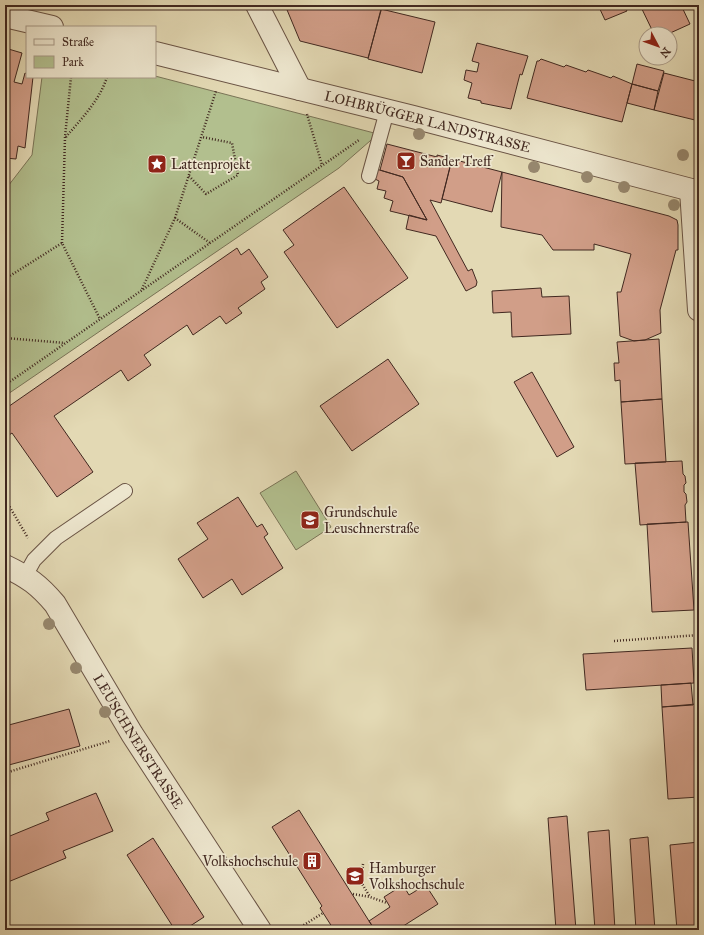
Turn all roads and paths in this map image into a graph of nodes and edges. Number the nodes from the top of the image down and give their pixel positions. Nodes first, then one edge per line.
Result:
1 (257, 5) edge
2 (5, 16) edge
3 (48, 26) edge
4 (156, 53) edge
5 (223, 71) junction
6 (71, 78) edge
7 (107, 78) edge
8 (300, 89) junction
9 (386, 116) junction
10 (65, 137) junction
11 (202, 137) junction
12 (322, 165) junction
13 (189, 176) junction
14 (369, 176) dead end
15 (695, 191) edge
16 (175, 218) junction
17 (62, 243) junction
18 (210, 243) junction
19 (5, 279) edge
20 (142, 290) junction
21 (699, 310) edge
22 (100, 319) junction
23 (5, 338) edge
24 (65, 343) junction
25 (5, 384) edge
26 (124, 491) dead end
27 (5, 566) edge
28 (25, 576) junction
29 (699, 635) edge
30 (614, 641) dead end
31 (108, 742) dead end
32 (5, 773) edge
33 (363, 864) dead end
34 (353, 894) dead end
35 (370, 897) junction
36 (388, 903) dead end
37 (323, 913) dead end
38 (260, 930) edge
39 (296, 930) edge

1 - 8 street
2 - 3 street
4 - 5 street, LOHBRÜGGER LANDSTRASSE
5 - 8 street, LOHBRÜGGER LANDSTRASSE
5 - 11 path
6 - 10 path
7 - 10 path
8 - 9 street, LOHBRÜGGER LANDSTRASSE
8 - 12 path
9 - 12 path
9 - 14 lane
9 - 15 street, LOHBRÜGGER LANDSTRASSE
10 - 17 path
11 - 13 path
11 - 13 path
12 - 18 path
13 - 16 path
15 - 21 street
16 - 18 path
16 - 20 path
17 - 19 path
17 - 22 path
18 - 20 path
20 - 22 path
22 - 24 path
23 - 24 path
24 - 25 path
26 - 28 lane
27 - 28 street, LEUSCHNERSTRASSE
28 - 38 street, LEUSCHNERSTRASSE
29 - 30 path
31 - 32 path
33 - 35 path
34 - 35 path
35 - 36 path
37 - 39 path

